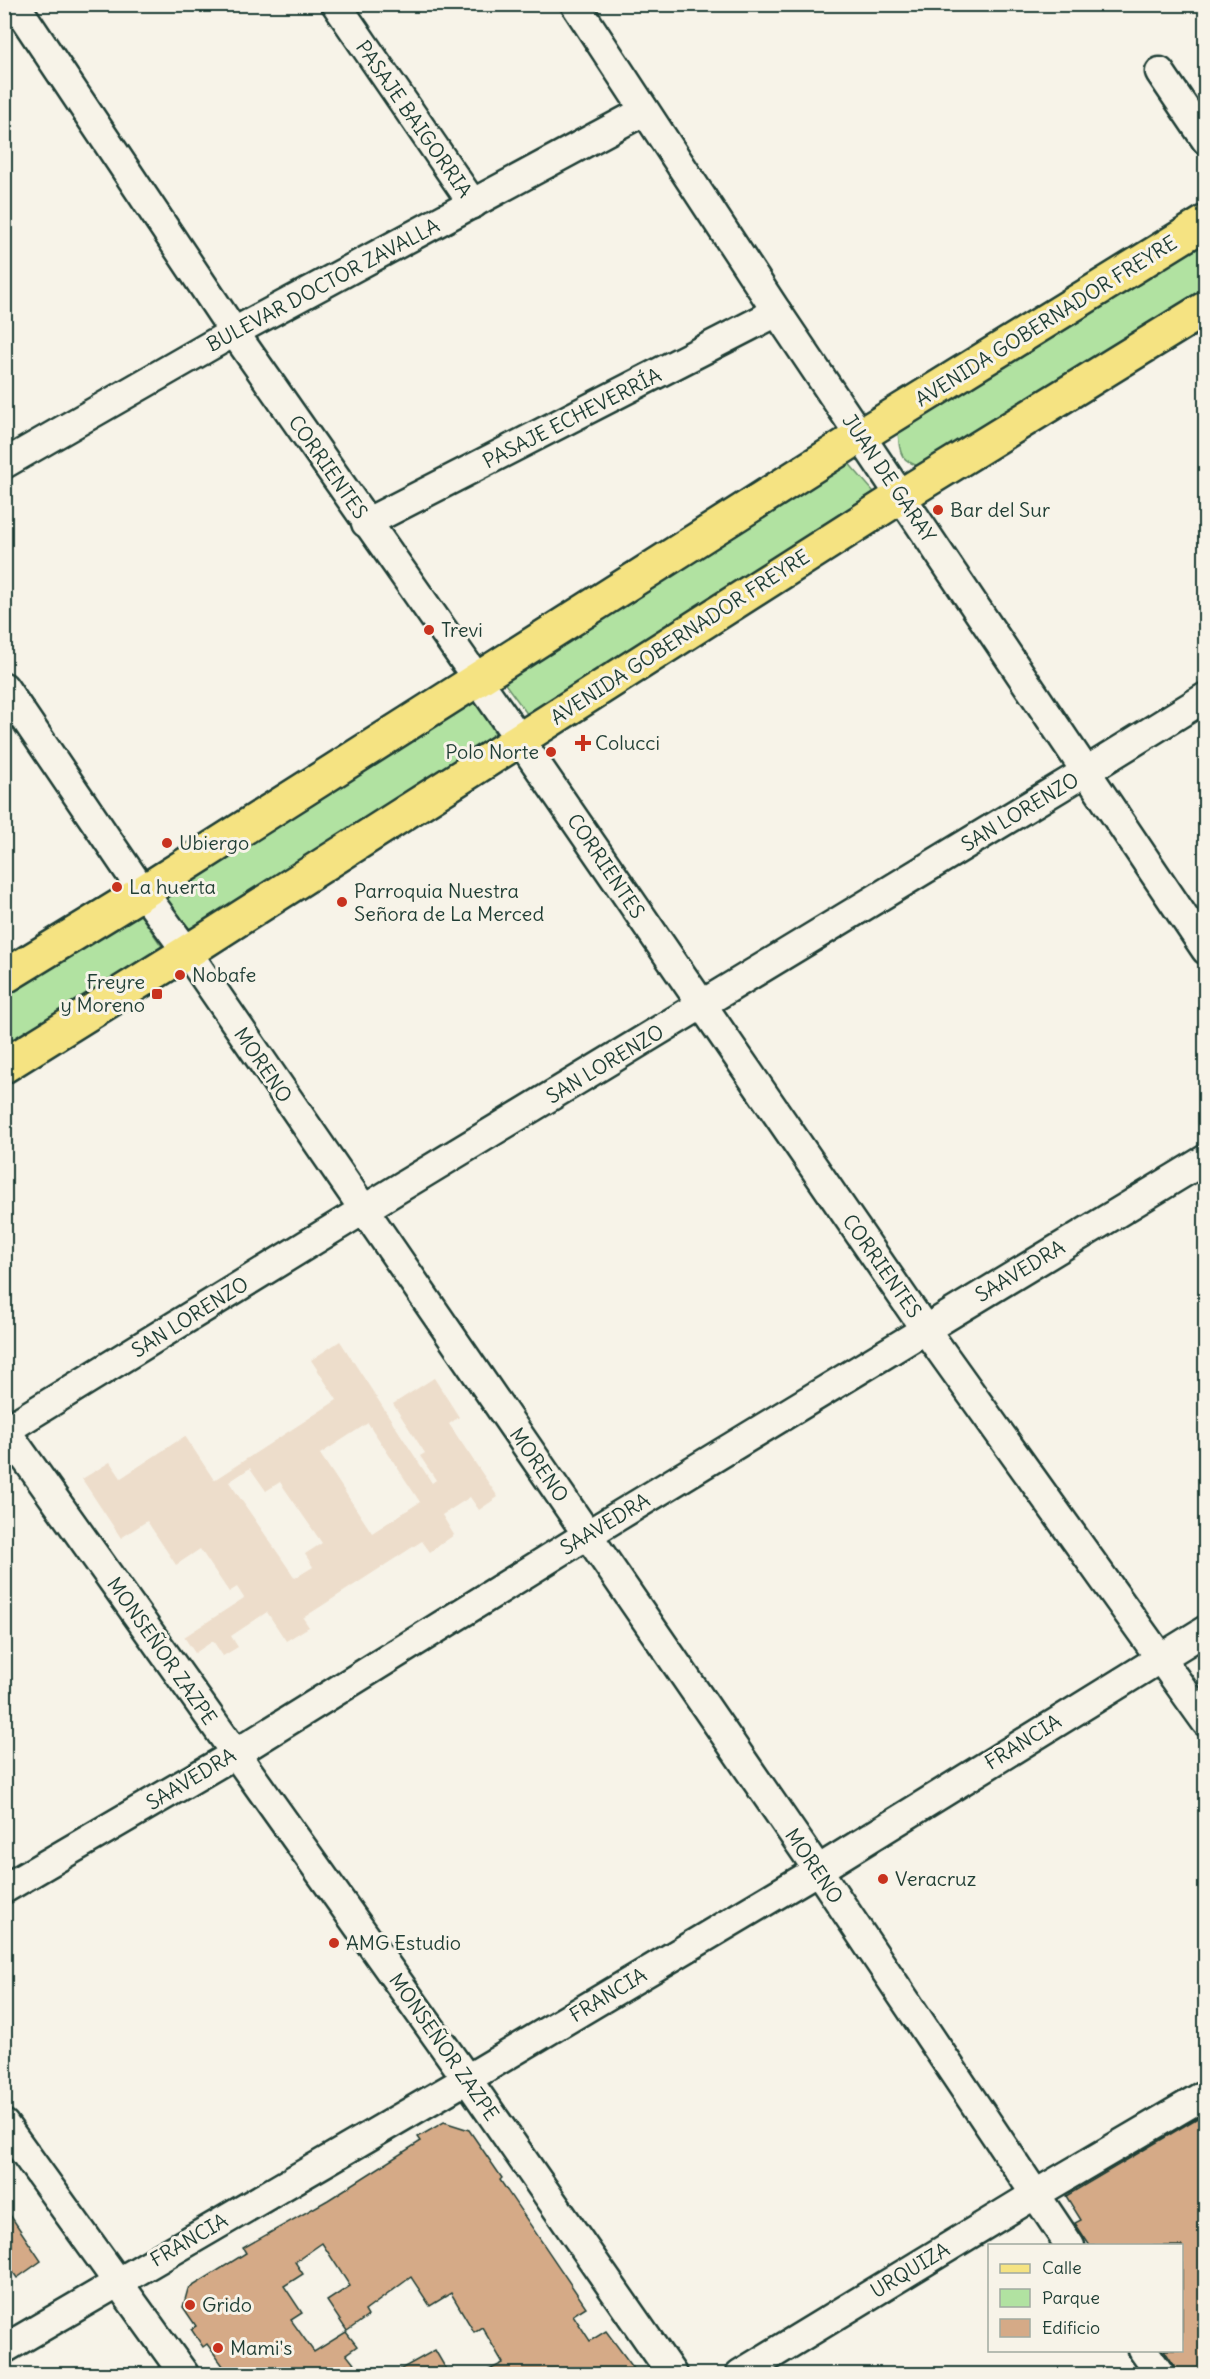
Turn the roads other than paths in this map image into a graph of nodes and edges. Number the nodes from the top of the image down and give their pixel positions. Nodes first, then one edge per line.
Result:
1 (15, 4) edge
2 (336, 4) edge
3 (574, 4) edge
4 (1160, 72) dead end
5 (645, 111) junction
6 (1206, 140) edge
7 (473, 204) junction
8 (1206, 222) edge
9 (1206, 308) edge
10 (777, 312) junction
11 (234, 332) junction
12 (860, 436) junction
13 (4, 464) edge
14 (901, 496) junction
15 (366, 523) junction
16 (476, 678) junction
17 (4, 687) edge
18 (1206, 697) edge
19 (520, 740) junction
20 (1086, 772) junction
21 (143, 892) junction
22 (1206, 950) edge
23 (187, 952) junction
24 (4, 977) edge
25 (702, 1005) junction
26 (4, 1066) edge
27 (1206, 1159) edge
28 (363, 1210) junction
29 (925, 1329) junction
30 (5, 1430) edge
31 (586, 1535) junction
32 (1206, 1629) edge
33 (1160, 1657) junction
34 (1206, 1722) edge
35 (235, 1754) junction
36 (818, 1870) junction
37 (4, 1889) edge
38 (467, 2079) junction
39 (1206, 2094) edge
40 (4, 2124) edge
41 (1034, 2195) junction
42 (1069, 2244) edge
43 (117, 2282) junction
44 (4, 2349) edge
45 (1144, 2352) edge
46 (184, 2374) edge
47 (672, 2374) edge
48 (740, 2374) edge
49 (1160, 2374) edge

1 - 11 street, CORRIENTES
2 - 7 street, PASAJE BAIGORRIA
3 - 5 street, JUAN DE GARAY
4 - 6 street
5 - 7 street, BULEVAR DOCTOR ZAVALLA
5 - 10 street, JUAN DE GARAY
7 - 11 street, BULEVAR DOCTOR ZAVALLA
8 - 12 main road, AVENIDA GOBERNADOR FREYRE
9 - 14 main road, AVENIDA GOBERNADOR FREYRE
10 - 12 street, JUAN DE GARAY
10 - 15 street, PASAJE ECHEVERRÍA
11 - 13 street, BULEVAR DOCTOR ZAVALLA
11 - 15 street, CORRIENTES
12 - 14 street, JUAN DE GARAY
12 - 16 main road, AVENIDA GOBERNADOR FREYRE
14 - 19 main road, AVENIDA GOBERNADOR FREYRE
14 - 20 street, JUAN DE GARAY
15 - 16 street, CORRIENTES
16 - 19 street, CORRIENTES
16 - 21 main road, AVENIDA GOBERNADOR FREYRE
17 - 21 street, MORENO
18 - 20 street, SAN LORENZO
19 - 23 main road, AVENIDA GOBERNADOR FREYRE
19 - 25 street, CORRIENTES
20 - 22 street, JUAN DE GARAY
20 - 25 street, SAN LORENZO
21 - 23 street, MORENO
21 - 24 main road, AVENIDA GOBERNADOR FREYRE
23 - 26 main road, AVENIDA GOBERNADOR FREYRE
23 - 28 street, MORENO
25 - 28 street, SAN LORENZO
25 - 29 street, CORRIENTES
27 - 29 street, SAAVEDRA
28 - 30 street, SAN LORENZO
28 - 31 street, MORENO
29 - 31 street, SAAVEDRA
29 - 33 street, CORRIENTES
30 - 35 street, MONSEÑOR ZAZPE
31 - 35 street, SAAVEDRA
31 - 36 street, MORENO
32 - 33 street, FRANCIA
33 - 34 street, CORRIENTES
33 - 36 street, FRANCIA
35 - 37 street, SAAVEDRA
35 - 38 street, MONSEÑOR ZAZPE
36 - 38 street, FRANCIA
36 - 41 street, MORENO
38 - 43 street, FRANCIA
38 - 47 street, MONSEÑOR ZAZPE
39 - 41 street, URQUIZA
40 - 43 street
41 - 42 street, MORENO
41 - 48 street, URQUIZA
43 - 44 street, FRANCIA
43 - 46 street
45 - 49 street

